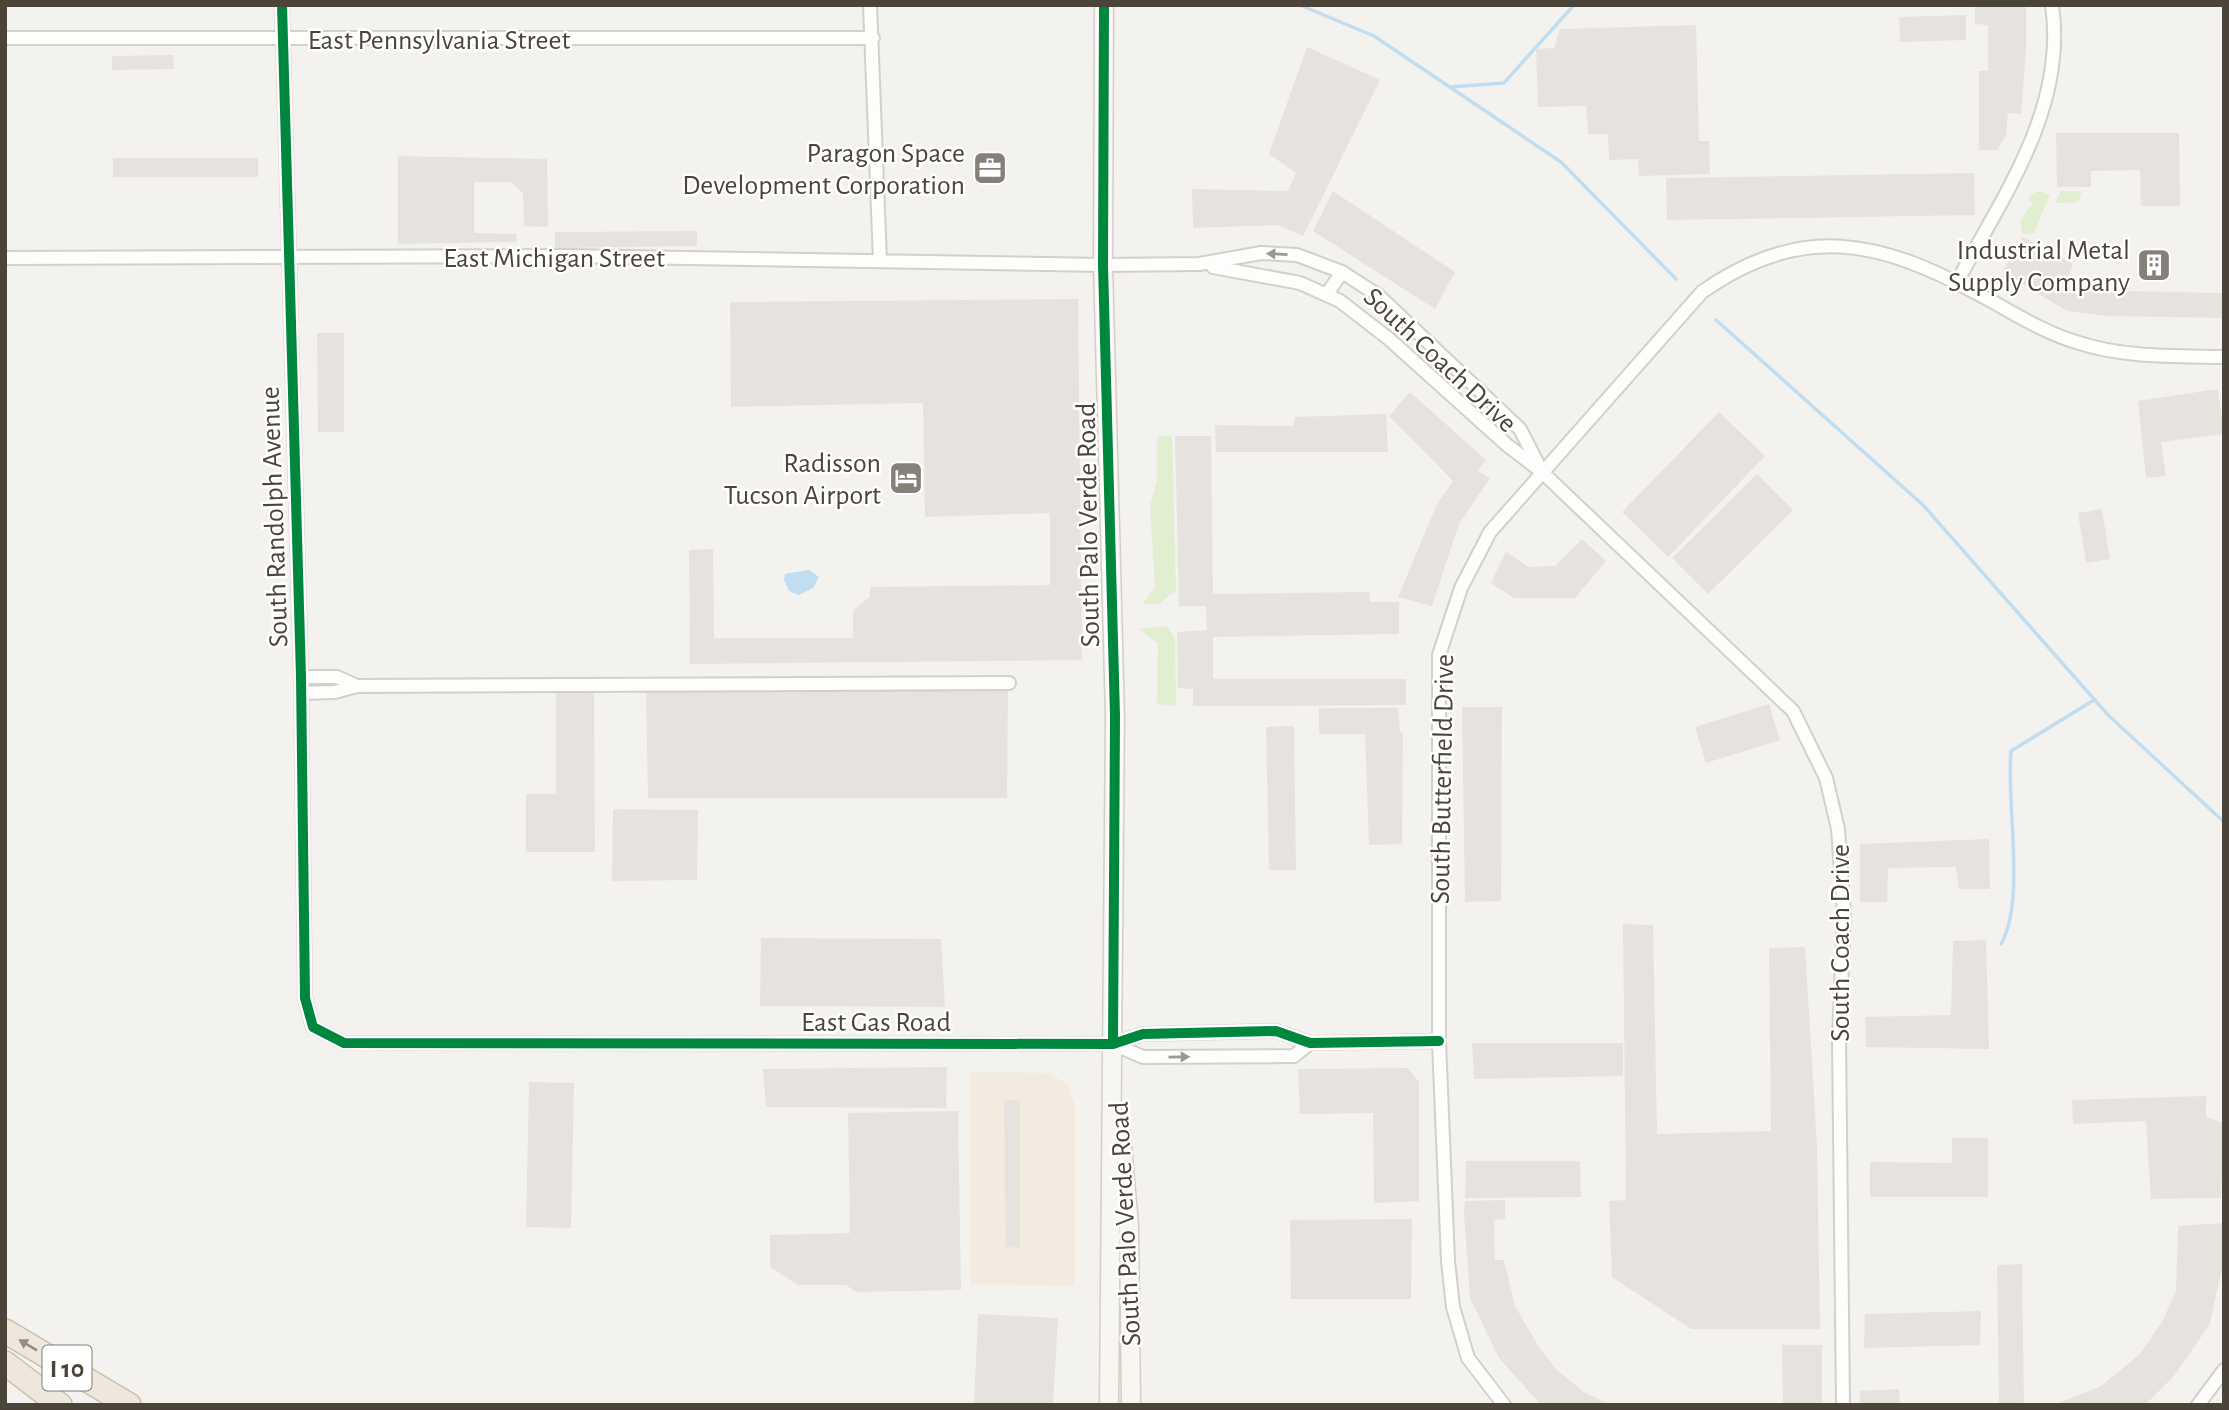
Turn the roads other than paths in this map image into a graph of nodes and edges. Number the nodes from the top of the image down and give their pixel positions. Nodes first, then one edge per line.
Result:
1 (282, 5) edge
2 (870, 5) edge
3 (1104, 5) edge
4 (2052, 5) edge
5 (5, 38) edge
6 (873, 38) junction
7 (282, 39) junction
8 (289, 256) junction
9 (5, 258) edge
10 (880, 261) junction
11 (1199, 264) junction
12 (1103, 265) junction
13 (1342, 272) junction
14 (1957, 282) junction
15 (1327, 295) junction
16 (2224, 357) edge
17 (1542, 472) junction
18 (301, 677) junction
19 (1009, 683) dead end
20 (357, 686) junction
21 (300, 693) junction
22 (313, 1027) joint
23 (1439, 1041) junction
24 (1310, 1043) junction
25 (1113, 1044) junction
26 (1110, 1295) junction
27 (5, 1331) edge
28 (5, 1363) edge
29 (2224, 1370) edge
30 (60, 1405) edge
31 (129, 1405) edge
32 (1108, 1405) edge
33 (1126, 1405) edge
34 (1131, 1405) edge
35 (1504, 1405) edge
36 (1843, 1405) edge
37 (2198, 1405) edge

1 - 7 street, South Randolph Avenue
2 - 6 street
3 - 12 main road, South Palo Verde Road
4 - 14 street
5 - 7 street, East Pennsylvania Street
6 - 7 street, East Pennsylvania Street
6 - 10 street
7 - 8 street, South Randolph Avenue
8 - 9 street, East Michigan Street
8 - 10 street, East Michigan Street
8 - 18 street, South Randolph Avenue
10 - 12 street, East Michigan Street
11 - 12 street, South Coach Drive
13 -> 11 street, South Coach Drive
11 - 15 street, South Coach Drive
12 - 25 main road, South Palo Verde Road
13 - 15 street
13 - 17 street, South Coach Drive
14 - 16 street
14 - 17 street, South Butterfield Drive
15 - 17 street, South Coach Drive
17 - 23 street, South Butterfield Drive
17 - 36 street, South Coach Drive
18 - 20 street
18 - 21 street, South Randolph Avenue
19 - 20 street
20 - 21 street
21 - 22 street, South Randolph Avenue
22 - 25 street, East Gas Road
23 - 24 street, East Gas Road
23 - 35 street, South Butterfield Drive
24 - 25 street, East Gas Road
25 -> 24 street
25 - 26 main road, South Palo Verde Road
25 - 34 main road, South Palo Verde Road
26 - 32 main road, South Palo Verde Road
26 - 33 main road
31 -> 27 highway, I 10
28 - 30 highway, I 10
29 - 37 street

